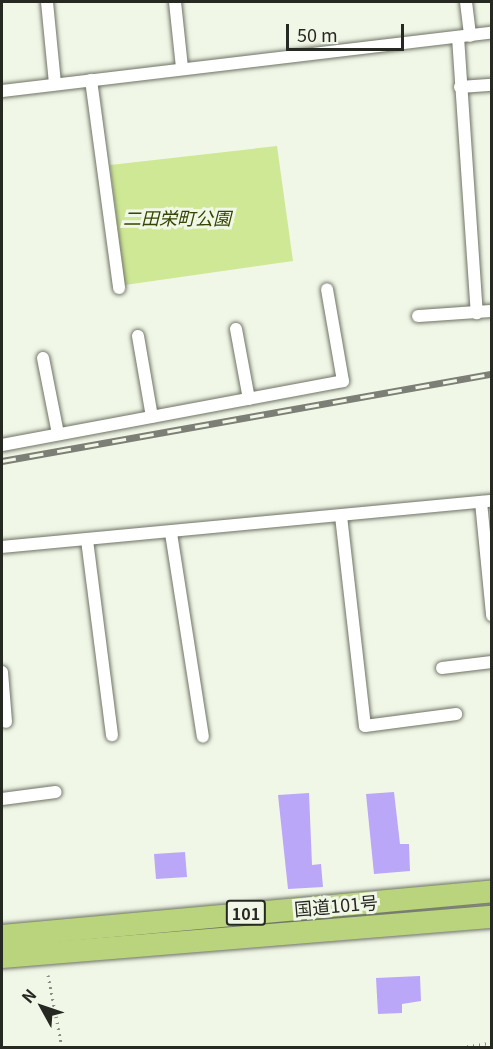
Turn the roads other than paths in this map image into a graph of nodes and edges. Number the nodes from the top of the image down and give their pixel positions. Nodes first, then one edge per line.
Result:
1 (47, 2) edge
2 (175, 2) edge
3 (466, 2) edge
4 (492, 33) edge
5 (464, 36) junction
6 (182, 67) junction
7 (91, 80) junction
8 (55, 84) junction
9 (492, 84) edge
10 (460, 87) junction
11 (2, 91) edge
12 (119, 288) dead end
13 (327, 289) dead end
14 (492, 311) edge
15 (477, 313) junction
16 (418, 316) dead end
17 (236, 329) dead end
18 (138, 336) dead end
19 (43, 358) dead end
20 (249, 399) junction
21 (152, 417) junction
22 (58, 434) junction
23 (2, 445) edge
24 (486, 502) edge
25 (341, 516) junction
26 (171, 532) junction
27 (87, 540) junction
28 (2, 547) edge
29 (492, 615) edge
30 (492, 662) edge
31 (442, 668) dead end
32 (2, 672) edge
33 (456, 714) dead end
34 (6, 722) dead end
35 (112, 735) dead end
36 (203, 737) dead end
37 (56, 792) dead end
38 (2, 799) edge
39 (492, 891) edge
40 (492, 917) edge
41 (2, 936) edge
42 (2, 957) edge

1 - 8 street
2 - 6 street
3 - 5 street
4 - 5 street
5 - 6 street
5 - 10 street
6 - 7 street
7 - 8 street
7 - 12 street
8 - 11 street
9 - 10 street
10 - 15 street
13 - 20 street
14 - 15 street
15 - 16 street
17 - 20 street
18 - 21 street
19 - 22 street
20 - 21 street
21 - 22 street
22 - 23 street
24 - 25 street
24 - 29 street
25 - 26 street
25 - 33 street
26 - 27 street
26 - 36 street
27 - 28 street
27 - 35 street
30 - 31 street
32 - 34 street
37 - 38 street
39 - 41 highway, 国道101号 / 101
40 - 42 highway, 国道101号 / 101

